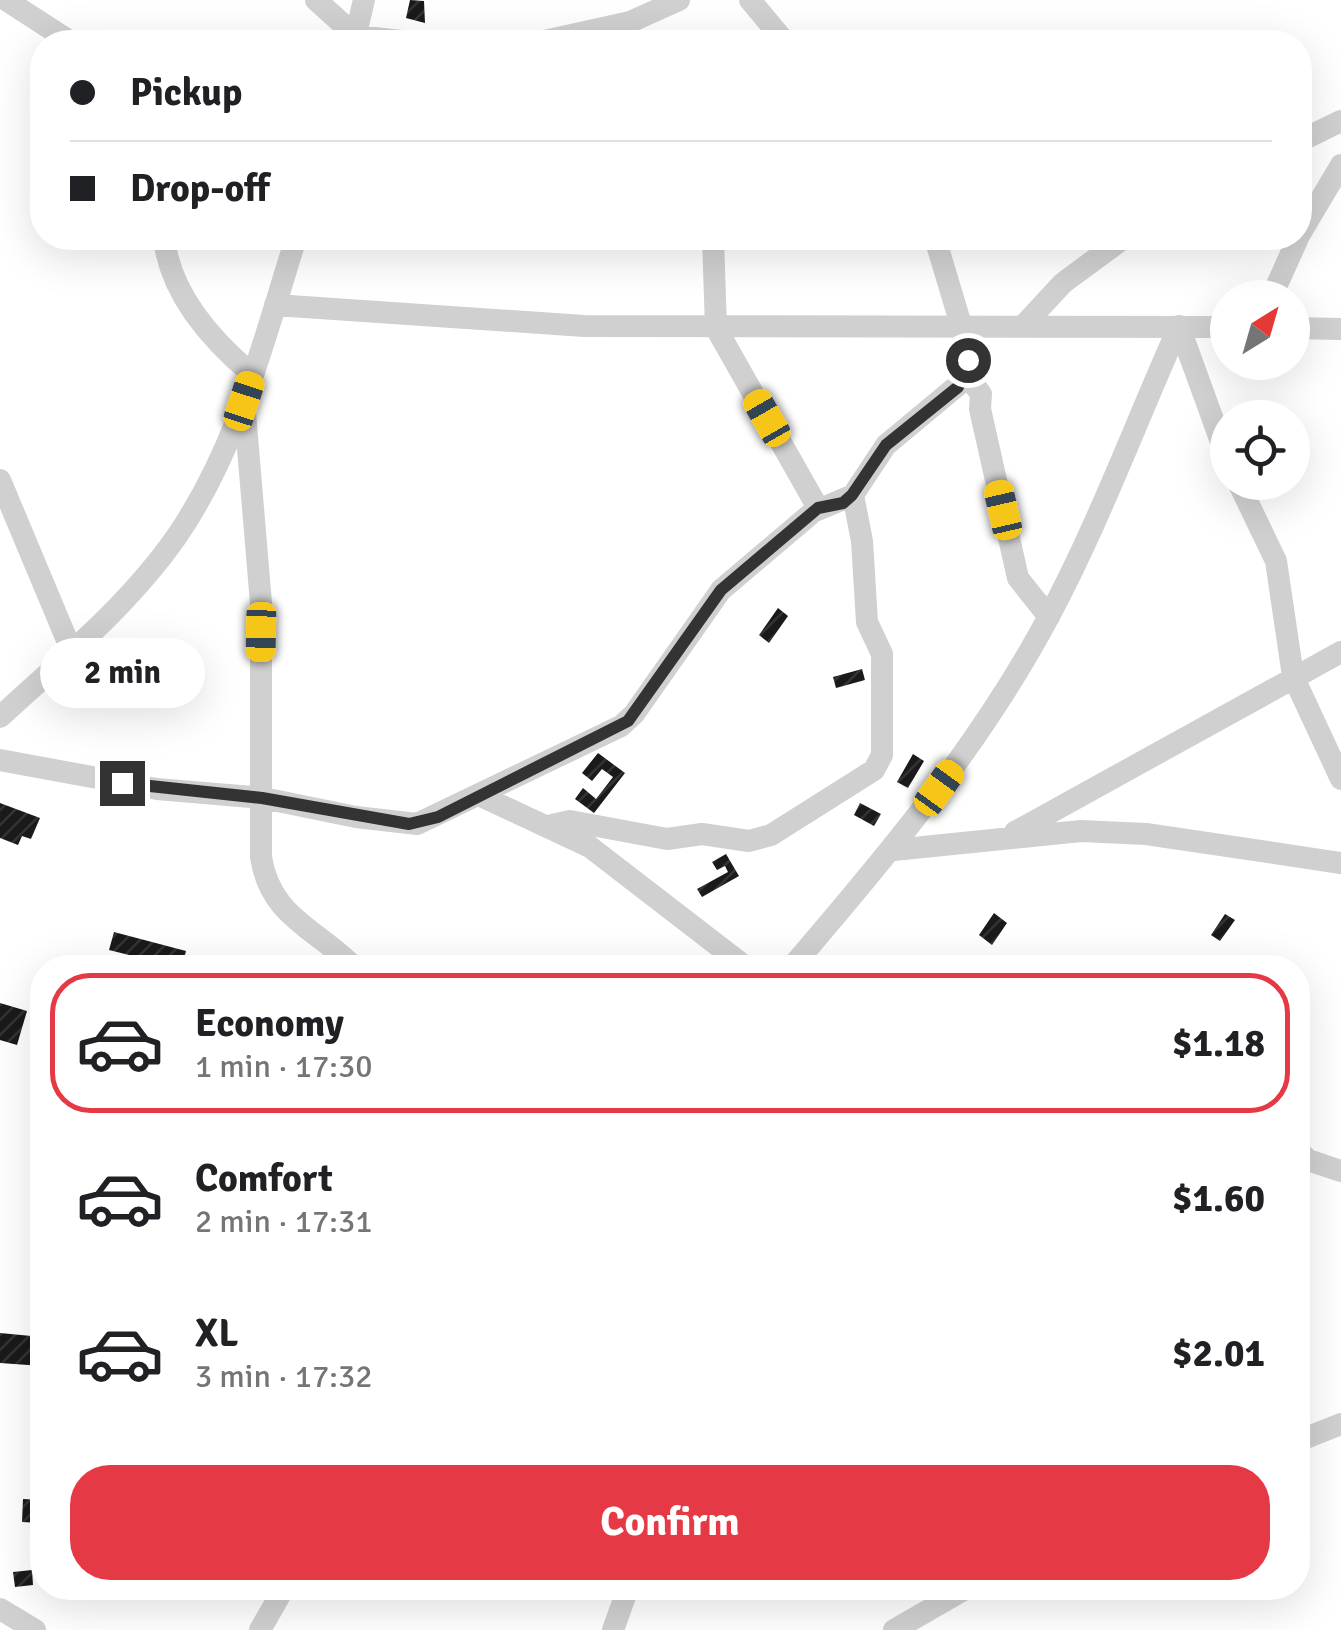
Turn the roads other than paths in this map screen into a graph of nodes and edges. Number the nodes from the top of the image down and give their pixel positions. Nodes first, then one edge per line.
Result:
1 (6, 0) edge
2 (316, 0) edge
3 (364, 0) edge
4 (679, 0) edge
5 (750, 0) edge
6 (52, 30) edge
7 (346, 30) edge
8 (357, 30) edge
9 (594, 30) edge
10 (775, 30) edge
11 (1341, 121) edge
12 (1312, 135) edge
13 (1341, 165) edge
14 (1312, 214) edge
15 (166, 250) edge
16 (292, 250) edge
17 (713, 250) edge
18 (939, 250) edge
19 (1108, 250) edge
20 (1293, 250) edge
21 (1279, 280) edge
22 (274, 304) junction
23 (961, 325) junction
24 (1024, 325) junction
25 (1179, 326) junction
26 (1210, 326) edge
27 (716, 328) junction
28 (1310, 330) edge
29 (1338, 332) edge
30 (253, 375) junction
31 (966, 375) junction
32 (244, 401) junction
33 (1210, 411) edge
34 (0, 480) edge
35 (852, 495) junction
36 (1247, 500) edge
37 (818, 508) junction
38 (1049, 617) junction
39 (72, 652) junction
40 (1341, 652) edge
41 (1295, 678) junction
42 (0, 717) edge
43 (0, 760) edge
44 (1341, 779) edge
45 (481, 796) junction
46 (262, 798) junction
47 (552, 825) junction
48 (1008, 836) junction
49 (894, 850) junction
50 (1341, 863) edge
51 (339, 955) edge
52 (730, 955) edge
53 (802, 955) edge
54 (1310, 1161) edge
55 (1341, 1171) edge
56 (1341, 1424) edge
57 (1310, 1436) edge
58 (277, 1600) edge
59 (623, 1600) edge
60 (945, 1600) edge
61 (0, 1609) edge
62 (35, 1630) edge
63 (260, 1630) edge
64 (612, 1630) edge
65 (894, 1630) edge

1 - 6 street
2 - 7 street
3 - 8 street
4 - 9 street
5 - 10 street
11 - 12 street
13 - 14 street
15 - 30 street
16 - 22 street
17 - 27 street
18 - 23 street
19 - 24 street
20 - 21 street
22 - 27 street
22 - 30 street
23 - 24 street
23 - 27 street
23 - 31 street
24 - 25 street
25 - 26 street
25 - 33 street
25 - 38 street
27 - 37 street
28 - 29 street
30 - 32 street
31 - 35 street
31 - 38 street
32 - 39 street
32 - 46 street
34 - 39 street
35 - 37 street
35 - 47 street
36 - 41 street
37 - 45 street
38 - 49 street
39 - 42 street
40 - 41 street
41 - 44 street
41 - 48 street
43 - 46 street
45 - 46 street
45 - 47 street
46 - 51 street
47 - 52 street
48 - 49 street
48 - 50 street
49 - 53 street
54 - 55 street
56 - 57 street
58 - 63 street
59 - 64 street
60 - 65 street
61 - 62 street

